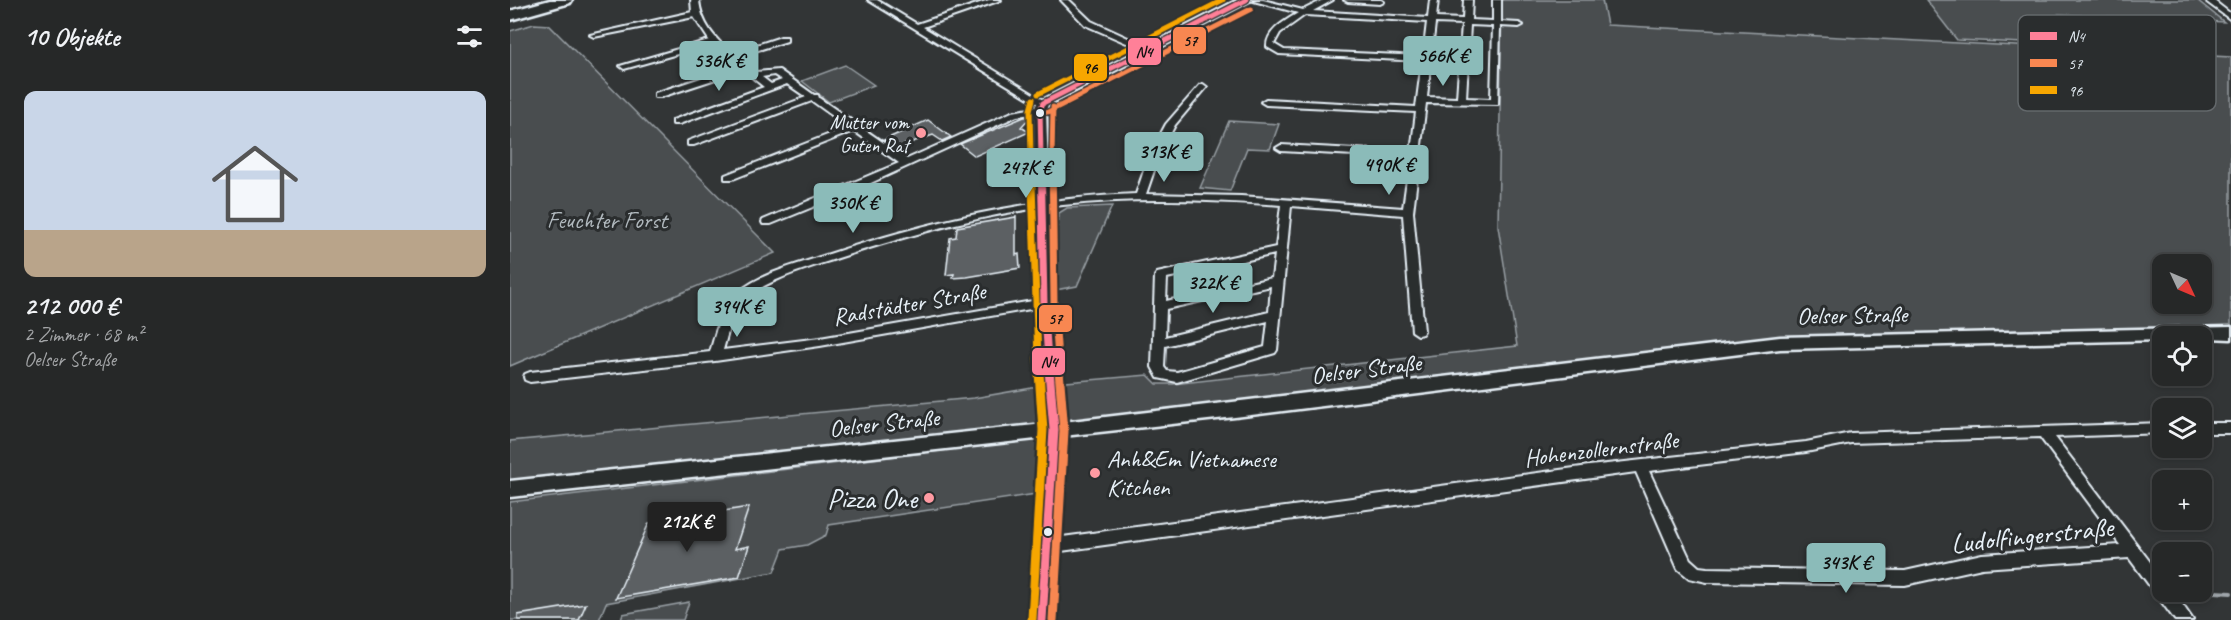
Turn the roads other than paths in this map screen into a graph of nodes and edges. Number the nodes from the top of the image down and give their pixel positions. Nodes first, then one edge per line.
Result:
1 (545, 0) edge
2 (565, 0) edge
3 (695, 0) edge
4 (872, 0) edge
5 (997, 0) edge
6 (1065, 0) edge
7 (1245, 0) edge
8 (1329, 0) edge
9 (1348, 0) edge
10 (1434, 0) edge
11 (1468, 0) edge
12 (1497, 0) edge
13 (2208, 0) edge
14 (1380, 2) dead end
15 (510, 10) edge
16 (1305, 13) junction
17 (695, 14) junction
18 (510, 16) edge
19 (2231, 18) edge
20 (1432, 21) junction
21 (1466, 22) junction
22 (1497, 23) junction
23 (1519, 25) dead end
24 (916, 27) junction
25 (594, 35) dead end
26 (784, 39) dead end
27 (714, 41) junction
28 (1148, 49) junction
29 (731, 56) junction
30 (1427, 59) junction
31 (624, 66) dead end
32 (744, 67) junction
33 (755, 75) junction
34 (788, 81) junction
35 (1203, 87) dead end
36 (770, 88) junction
37 (658, 95) dead end
38 (815, 98) junction
39 (1423, 99) junction
40 (1461, 101) junction
41 (1266, 102) dead end
42 (1042, 106) junction
43 (1421, 110) junction
44 (676, 122) dead end
45 (854, 128) junction
46 (691, 143) dead end
47 (1281, 148) dead end
48 (1416, 155) junction
49 (905, 162) junction
50 (729, 177) dead end
51 (1140, 197) junction
52 (1286, 203) junction
53 (1042, 205) junction
54 (1408, 212) junction
55 (767, 222) dead end
56 (1281, 249) junction
57 (1278, 281) junction
58 (1044, 303) junction
59 (1160, 306) junction
60 (1274, 315) junction
61 (1418, 330) dead end
62 (2231, 333) edge
63 (1159, 342) junction
64 (715, 357) junction
65 (530, 377) dead end
66 (2152, 428) edge
67 (2212, 428) edge
68 (2231, 428) edge
69 (1054, 430) junction
70 (2043, 431) junction
71 (1641, 468) junction
72 (510, 489) edge
73 (1047, 546) junction
74 (2133, 551) junction
75 (2152, 576) edge
76 (2171, 602) edge
77 (1042, 620) edge
78 (2185, 620) edge

1 - 15 highway
2 - 18 highway
3 - 17 street
4 - 24 street
5 - 24 street
6 - 28 street
7 - 16 street
7 - 28 main road
8 - 16 street
9 - 14 street
10 - 20 street
11 - 21 street
12 - 22 street
13 - 19 street
16 - 20 street
16 - 30 street
17 - 25 street
17 - 27 street
20 - 21 street
20 - 30 street
21 - 22 street
21 - 40 street
22 - 23 street
22 - 40 street
24 - 42 street
26 - 29 street
27 - 29 street
27 - 31 street
28 - 42 main road
29 - 32 street
30 - 39 street
32 - 33 street
32 - 37 street
33 - 34 street
33 - 36 street
34 - 36 street
34 - 38 street
35 - 51 street
36 - 44 street
38 - 45 street
38 - 46 street
39 - 40 street
39 - 43 street
41 - 43 street
42 - 49 street
42 - 53 main road
43 - 48 street
45 - 49 street
45 - 50 street
47 - 48 street
48 - 54 street
49 - 55 street
51 - 52 street
51 - 53 street
52 - 54 street
52 - 56 street
53 - 58 main road
53 - 64 street
54 - 61 street
56 - 57 street
56 - 59 street
57 - 59 street
57 - 60 street
58 - 64 street, Radstädter Straße
58 - 69 main road
59 - 63 street
60 - 63 street
60 - 63 street
62 - 69 main road, Oelser Straße
64 - 65 street, Radstädter Straße
66 - 70 street, Hohenzollernstraße
67 - 68 street
69 - 72 main road, Oelser Straße
69 - 73 street
70 - 71 street, Hohenzollernstraße
70 - 74 street
71 - 73 street, Hohenzollernstraße
71 - 74 street, Ludolfingerstraße
73 - 77 street
74 - 75 street
76 - 78 street

